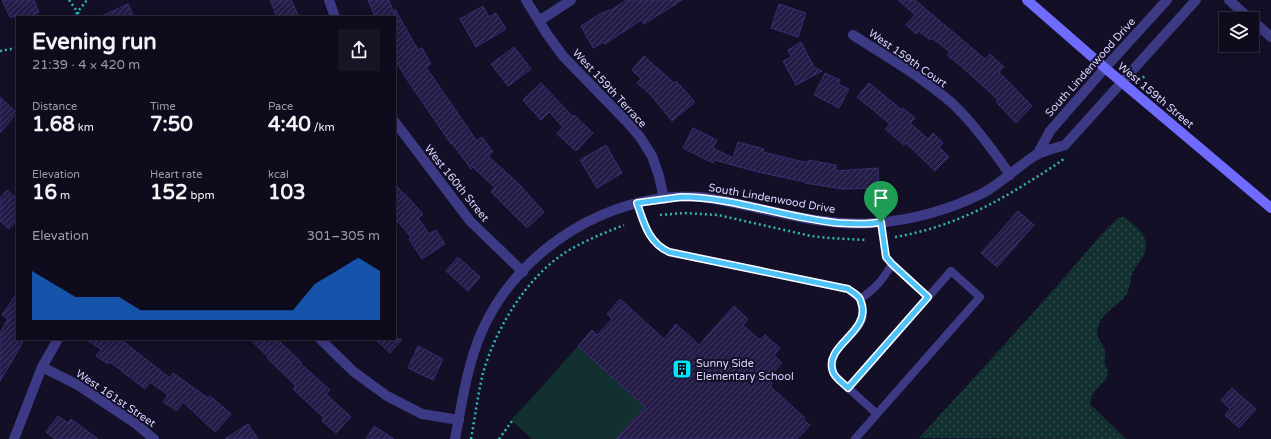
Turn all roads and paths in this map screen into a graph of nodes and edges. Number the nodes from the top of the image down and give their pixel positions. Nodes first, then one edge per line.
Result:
1 (69, 0) edge
2 (87, 0) edge
3 (329, 0) edge
4 (526, 0) edge
5 (571, 0) edge
6 (1027, 0) edge
7 (1167, 0) edge
8 (1196, 0) edge
9 (1229, 0) edge
10 (78, 11) junction
11 (1242, 12) edge
12 (73, 16) edge
13 (80, 16) edge
14 (335, 16) edge
15 (539, 21) junction
16 (1259, 27) edge
17 (853, 35) dead end
18 (1271, 37) edge
19 (16, 48) edge
20 (0, 51) edge
21 (1105, 68) junction
22 (1122, 82) junction
23 (396, 123) edge
24 (1037, 155) junction
25 (1010, 175) junction
26 (664, 199) junction
27 (637, 203) junction
28 (1271, 208) edge
29 (660, 215) dead end
30 (881, 222) junction
31 (624, 225) dead end
32 (865, 240) dead end
33 (892, 264) junction
34 (523, 272) junction
35 (928, 297) junction
36 (860, 298) junction
37 (57, 340) edge
38 (321, 340) edge
39 (42, 367) junction
40 (848, 388) junction
41 (877, 414) junction
42 (459, 420) junction
43 (512, 421) dead end
44 (14, 439) edge
45 (154, 439) edge
46 (455, 439) edge
47 (471, 439) edge
48 (499, 439) edge
49 (855, 439) edge

1 - 10 path
2 - 10 path
3 - 14 street
4 - 15 street, West 159th Terrace
5 - 15 street
6 - 21 main road, West 159th Street
7 - 21 street, South Lindenwood Drive
8 - 22 street, South Lindenwood Drive
9 - 11 street
10 - 12 path
10 - 13 path
15 - 26 street, West 159th Terrace
16 - 18 street
17 - 25 street, West 159th Court
19 - 20 path
21 - 22 main road, West 159th Street
21 - 24 street, South Lindenwood Drive
22 - 24 street, South Lindenwood Drive
22 - 28 main road, West 159th Street
23 - 34 street, West 160th Street
24 - 25 street, South Lindenwood Drive
25 - 30 street, South Lindenwood Drive
26 - 27 street, South Lindenwood Drive
26 - 30 street, South Lindenwood Drive
27 - 34 street, South Lindenwood Drive
27 - 36 lane
29 - 32 path
30 - 33 lane
31 - 47 path
33 - 35 lane
33 - 36 lane
34 - 42 street, South Lindenwood Drive
35 - 40 lane
35 - 41 lane
36 - 40 lane
37 - 39 street
38 - 42 street
39 - 44 street
39 - 45 street, West 161st Street
40 - 41 lane
41 - 49 lane
42 - 46 street, South Lindenwood Drive
43 - 48 path

